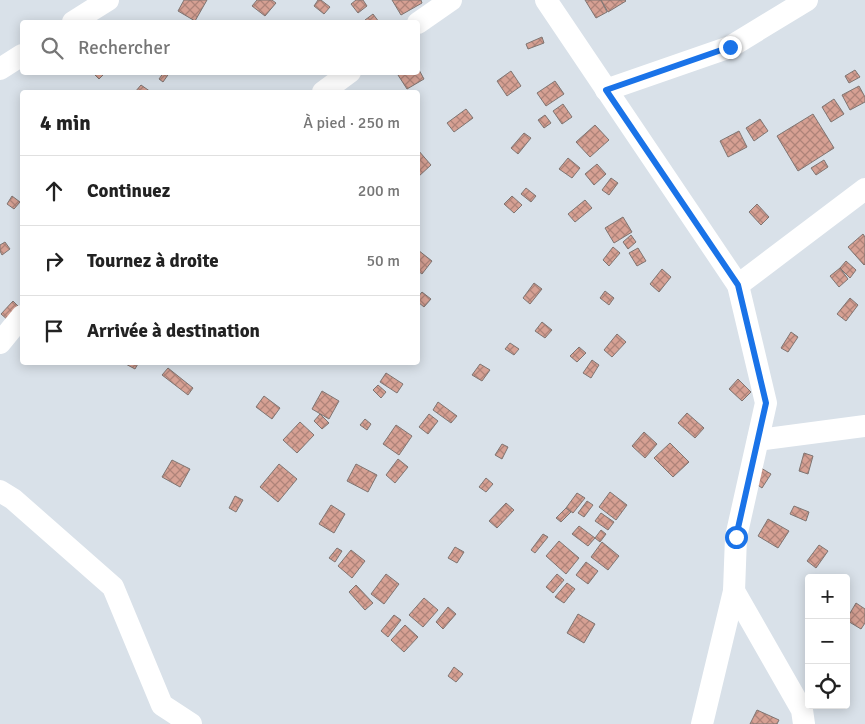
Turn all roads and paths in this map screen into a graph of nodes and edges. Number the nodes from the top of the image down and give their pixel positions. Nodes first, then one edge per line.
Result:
1 (108, 0) edge
2 (451, 0) edge
3 (546, 0) edge
4 (807, 0) edge
5 (76, 20) edge
6 (420, 22) edge
7 (20, 56) edge
8 (0, 69) edge
9 (346, 75) edge
10 (326, 90) edge
11 (606, 90) junction
12 (865, 189) edge
13 (738, 285) junction
14 (20, 318) edge
15 (0, 342) edge
16 (865, 426) edge
17 (758, 440) junction
18 (0, 491) edge
19 (734, 591) junction
20 (191, 724) edge
21 (702, 724) edge
22 (804, 724) edge

1 - 5 street
2 - 6 street
3 - 11 street
4 - 11 street
7 - 8 street
9 - 10 street
11 - 13 street
12 - 13 street
13 - 17 street
14 - 15 street
16 - 17 street
17 - 19 street
18 - 20 street
19 - 21 street
19 - 22 street

